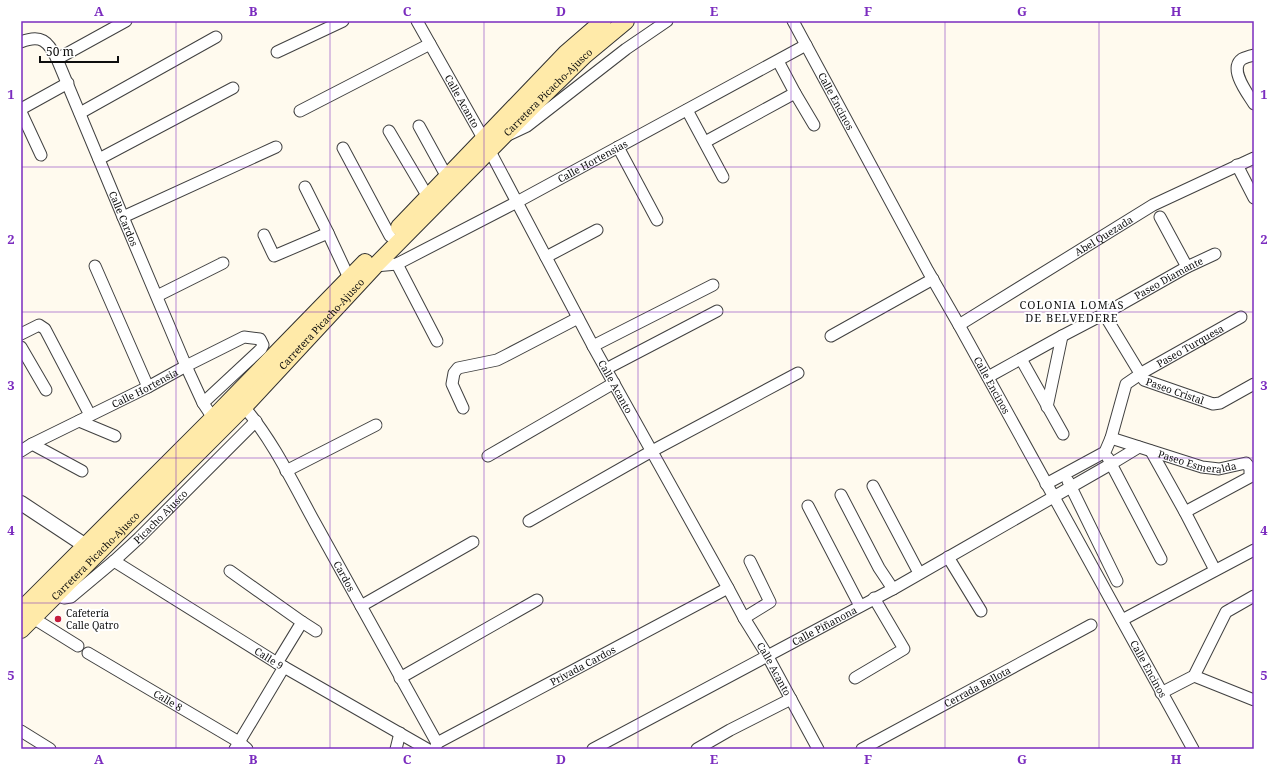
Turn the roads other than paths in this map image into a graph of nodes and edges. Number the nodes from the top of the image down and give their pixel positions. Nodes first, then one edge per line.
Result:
1 (126, 21) edge
2 (343, 21) edge
3 (417, 21) edge
4 (603, 21) edge
5 (626, 21) edge
6 (667, 21) edge
7 (793, 21) edge
8 (216, 36) dead end
9 (21, 42) edge
10 (430, 44) junction
11 (806, 46) junction
12 (277, 52) dead end
13 (1254, 55) edge
14 (57, 59) junction
15 (778, 61) junction
16 (68, 83) junction
17 (233, 88) dead end
18 (796, 93) junction
19 (1254, 104) edge
20 (21, 110) edge
21 (687, 110) junction
22 (300, 112) dead end
23 (80, 113) junction
24 (814, 125) dead end
25 (419, 126) dead end
26 (389, 131) dead end
27 (491, 142) junction
28 (705, 142) junction
29 (276, 147) dead end
30 (618, 147) junction
31 (344, 148) dead end
32 (41, 155) dead end
33 (1254, 158) edge
34 (99, 159) junction
35 (1237, 165) junction
36 (447, 177) junction
37 (723, 177) dead end
38 (305, 187) dead end
39 (428, 197) junction
40 (1254, 198) edge
41 (517, 202) junction
42 (122, 217) junction
43 (1160, 217) dead end
44 (657, 220) dead end
45 (597, 230) dead end
46 (328, 233) junction
47 (264, 235) dead end
48 (390, 236) junction
49 (1214, 254) dead end
50 (546, 257) junction
51 (223, 263) dead end
52 (397, 264) junction
53 (95, 266) dead end
54 (375, 266) junction
55 (1187, 267) junction
56 (349, 278) junction
57 (932, 279) junction
58 (713, 285) dead end
59 (157, 296) junction
60 (717, 311) dead end
61 (1104, 314) junction
62 (1241, 317) dead end
63 (578, 318) junction
64 (959, 325) junction
65 (21, 334) edge
66 (831, 336) dead end
67 (1062, 336) junction
68 (438, 341) dead end
69 (593, 346) junction
70 (21, 347) edge
71 (1021, 358) junction
72 (186, 366) junction
73 (606, 369) junction
74 (798, 373) dead end
75 (992, 374) junction
76 (1140, 375) junction
77 (614, 383) junction
78 (1254, 385) edge
79 (148, 387) junction
80 (46, 390) dead end
81 (203, 403) junction
82 (244, 407) junction
83 (1047, 407) junction
84 (463, 408) dead end
85 (90, 416) junction
86 (213, 418) junction
87 (78, 421) junction
88 (256, 421) junction
89 (376, 425) dead end
90 (1063, 434) dead end
91 (116, 436) dead end
92 (1111, 438) junction
93 (32, 444) junction
94 (1139, 447) junction
95 (21, 451) edge
96 (652, 451) junction
97 (1151, 451) junction
98 (1105, 452) junction
99 (488, 456) dead end
100 (1111, 464) junction
101 (82, 471) dead end
102 (286, 471) junction
103 (1065, 474) junction
104 (1046, 484) junction
105 (873, 486) dead end
106 (1071, 487) junction
107 (841, 495) dead end
108 (1055, 496) junction
109 (21, 503) edge
110 (808, 506) dead end
111 (1185, 512) junction
112 (529, 520) dead end
113 (473, 542) dead end
114 (1254, 550) edge
115 (91, 551) junction
116 (948, 557) junction
117 (1161, 559) dead end
118 (114, 561) junction
119 (750, 561) dead end
120 (1214, 570) junction
121 (230, 571) dead end
122 (919, 573) junction
123 (1117, 581) dead end
124 (728, 588) junction
125 (892, 589) junction
126 (56, 595) junction
127 (1254, 596) edge
128 (874, 598) junction
129 (536, 600) dead end
130 (361, 606) junction
131 (860, 606) junction
132 (981, 611) dead end
133 (27, 614) edge
134 (1126, 617) junction
135 (744, 618) junction
136 (302, 622) junction
137 (1091, 625) dead end
138 (21, 630) edge
139 (316, 631) dead end
140 (78, 646) dead end
141 (88, 653) dead end
142 (767, 655) junction
143 (281, 665) junction
144 (1194, 676) junction
145 (400, 678) junction
146 (855, 678) dead end
147 (1162, 693) junction
148 (791, 699) junction
149 (1254, 700) edge
150 (21, 731) edge
151 (400, 733) junction
152 (436, 746) edge
153 (240, 747) edge
154 (50, 749) edge
155 (396, 749) edge
156 (427, 749) edge
157 (593, 749) edge
158 (697, 749) edge
159 (818, 749) edge
160 (862, 749) edge
161 (1193, 749) edge

1 - 14 street
2 - 12 street
3 - 10 street, Calle Acanto
4 - 27 main road, Carretera Picacho-Ajusco
5 - 27 main road, Carretera Picacho-Ajusco
6 - 27 street
7 - 11 street, Calle Encinos
8 - 23 street
9 - 14 street, Calle Cardos
10 - 22 street
10 - 27 street, Calle Acanto
11 - 15 street, Calle Hortensias
11 - 57 street, Calle Encinos
13 - 19 street
14 - 16 street, Calle Cardos
15 - 18 street
15 - 21 street, Calle Hortensias
16 - 20 street
16 - 23 street, Calle Cardos
17 - 34 street
18 - 24 street
18 - 28 street
20 - 32 street
21 - 28 street
21 - 30 street, Calle Hortensias
23 - 34 street, Calle Cardos
25 - 36 street
26 - 39 street
27 - 36 main road, Carretera Picacho-Ajusco
27 - 41 street, Calle Acanto
27 - 54 main road, Carretera Picacho-Ajusco
28 - 37 street
29 - 42 street
30 - 41 street, Calle Hortensias
30 - 44 street
31 - 48 street
33 - 35 street, Abel Quezada
34 - 42 street, Calle Cardos
35 - 40 street
35 - 64 street, Abel Quezada
36 - 39 main road, Carretera Picacho-Ajusco
38 - 46 street
39 - 48 main road, Carretera Picacho-Ajusco
41 - 50 street, Calle Acanto
41 - 52 street, Calle Hortensias
42 - 59 street, Calle Cardos
43 - 55 street
45 - 50 street
46 - 47 street
46 - 56 street
48 - 56 main road, Carretera Picacho-Ajusco
49 - 55 street, Paseo Diamante
50 - 63 street, Calle Acanto
51 - 59 street
52 - 54 street, Calle Hortensias
52 - 68 street
53 - 79 street
54 - 82 main road, Carretera Picacho-Ajusco
55 - 61 street, Paseo Diamante
56 - 86 main road, Carretera Picacho-Ajusco
57 - 64 street, Calle Encinos
57 - 66 street
58 - 69 street
59 - 72 street, Calle Cardos
60 - 73 street
61 - 67 street, Paseo Diamante
61 - 76 street, Paseo Cristal
62 - 76 street, Paseo Turquesa
63 - 69 street, Calle Acanto
63 - 84 street
64 - 75 street, Calle Encinos
65 - 85 street
67 - 71 street, Paseo Diamante
67 - 83 street
69 - 73 street, Calle Acanto
70 - 80 street
71 - 75 street, Paseo Diamante
71 - 83 street
72 - 79 street, Calle Hortensia
72 - 81 street, Calle Cardos
72 - 81 street, Calle Hortensia
73 - 77 street, Calle Acanto
74 - 96 street
75 - 104 street, Calle Encinos
76 - 78 street, Paseo Cristal
76 - 92 street, Paseo Turquesa
77 - 96 street, Calle Acanto
77 - 99 street
79 - 85 street, Calle Hortensia
81 - 86 street, Calle Cardos
82 - 88 street, Cardos
82 - 115 main road, Carretera Picacho-Ajusco
83 - 90 street
85 - 87 street, Calle Hortensia
86 - 115 main road, Carretera Picacho-Ajusco
87 - 91 street
87 - 93 street, Calle Hortensia
88 - 102 street, Cardos
88 - 118 street, Picacho Ajusco
89 - 102 street
92 - 94 street, Paseo Esmeralda
92 - 98 street, Paseo Turquesa
93 - 95 street, Calle Hortensia
93 - 101 street
94 - 97 street, Paseo Esmeralda
94 - 100 street
96 - 112 street
96 - 124 street, Calle Acanto
97 - 111 street
97 - 111 street, Paseo Esmeralda
98 - 100 street
98 - 103 street
100 - 106 street
100 - 117 street
102 - 130 street, Cardos
103 - 104 street
103 - 106 street
104 - 108 street, Calle Encinos
105 - 122 street
106 - 108 street
106 - 123 street
107 - 125 street
108 - 116 street, Calle Piñanona
108 - 134 street, Calle Encinos
109 - 115 street
110 - 131 street
111 - 120 street
113 - 130 street
114 - 120 street
115 - 126 main road, Carretera Picacho-Ajusco
115 - 133 main road, Carretera Picacho-Ajusco
116 - 122 street, Calle Piñanona
116 - 132 street
118 - 126 street, Picacho Ajusco
118 - 143 street, Calle 9
119 - 135 street
120 - 134 street
121 - 136 street
122 - 125 street, Calle Piñanona
124 - 135 street, Calle Acanto
124 - 152 street, Privada Cardos
125 - 128 street, Calle Piñanona
126 - 133 main road, Carretera Picacho-Ajusco
127 - 144 street
128 - 131 street, Calle Piñanona
128 - 146 street
129 - 145 street
130 - 145 street, Cardos
131 - 142 street, Calle Piñanona
133 - 138 main road, Carretera Picacho-Ajusco
133 - 140 street
134 - 147 street, Calle Encinos
135 - 142 street, Calle Acanto
136 - 139 street
136 - 143 street
137 - 160 street, Cerrada Bellota
141 - 153 street, Calle 8
142 - 148 street, Calle Acanto
142 - 157 street, Calle Piñanona
143 - 151 street, Calle 9
143 - 153 street
144 - 147 street
144 - 149 street
145 - 152 street, Cardos
147 - 161 street, Calle Encinos
148 - 158 street
148 - 159 street, Calle Acanto
150 - 154 street
151 - 155 street
151 - 156 street, Calle 9

